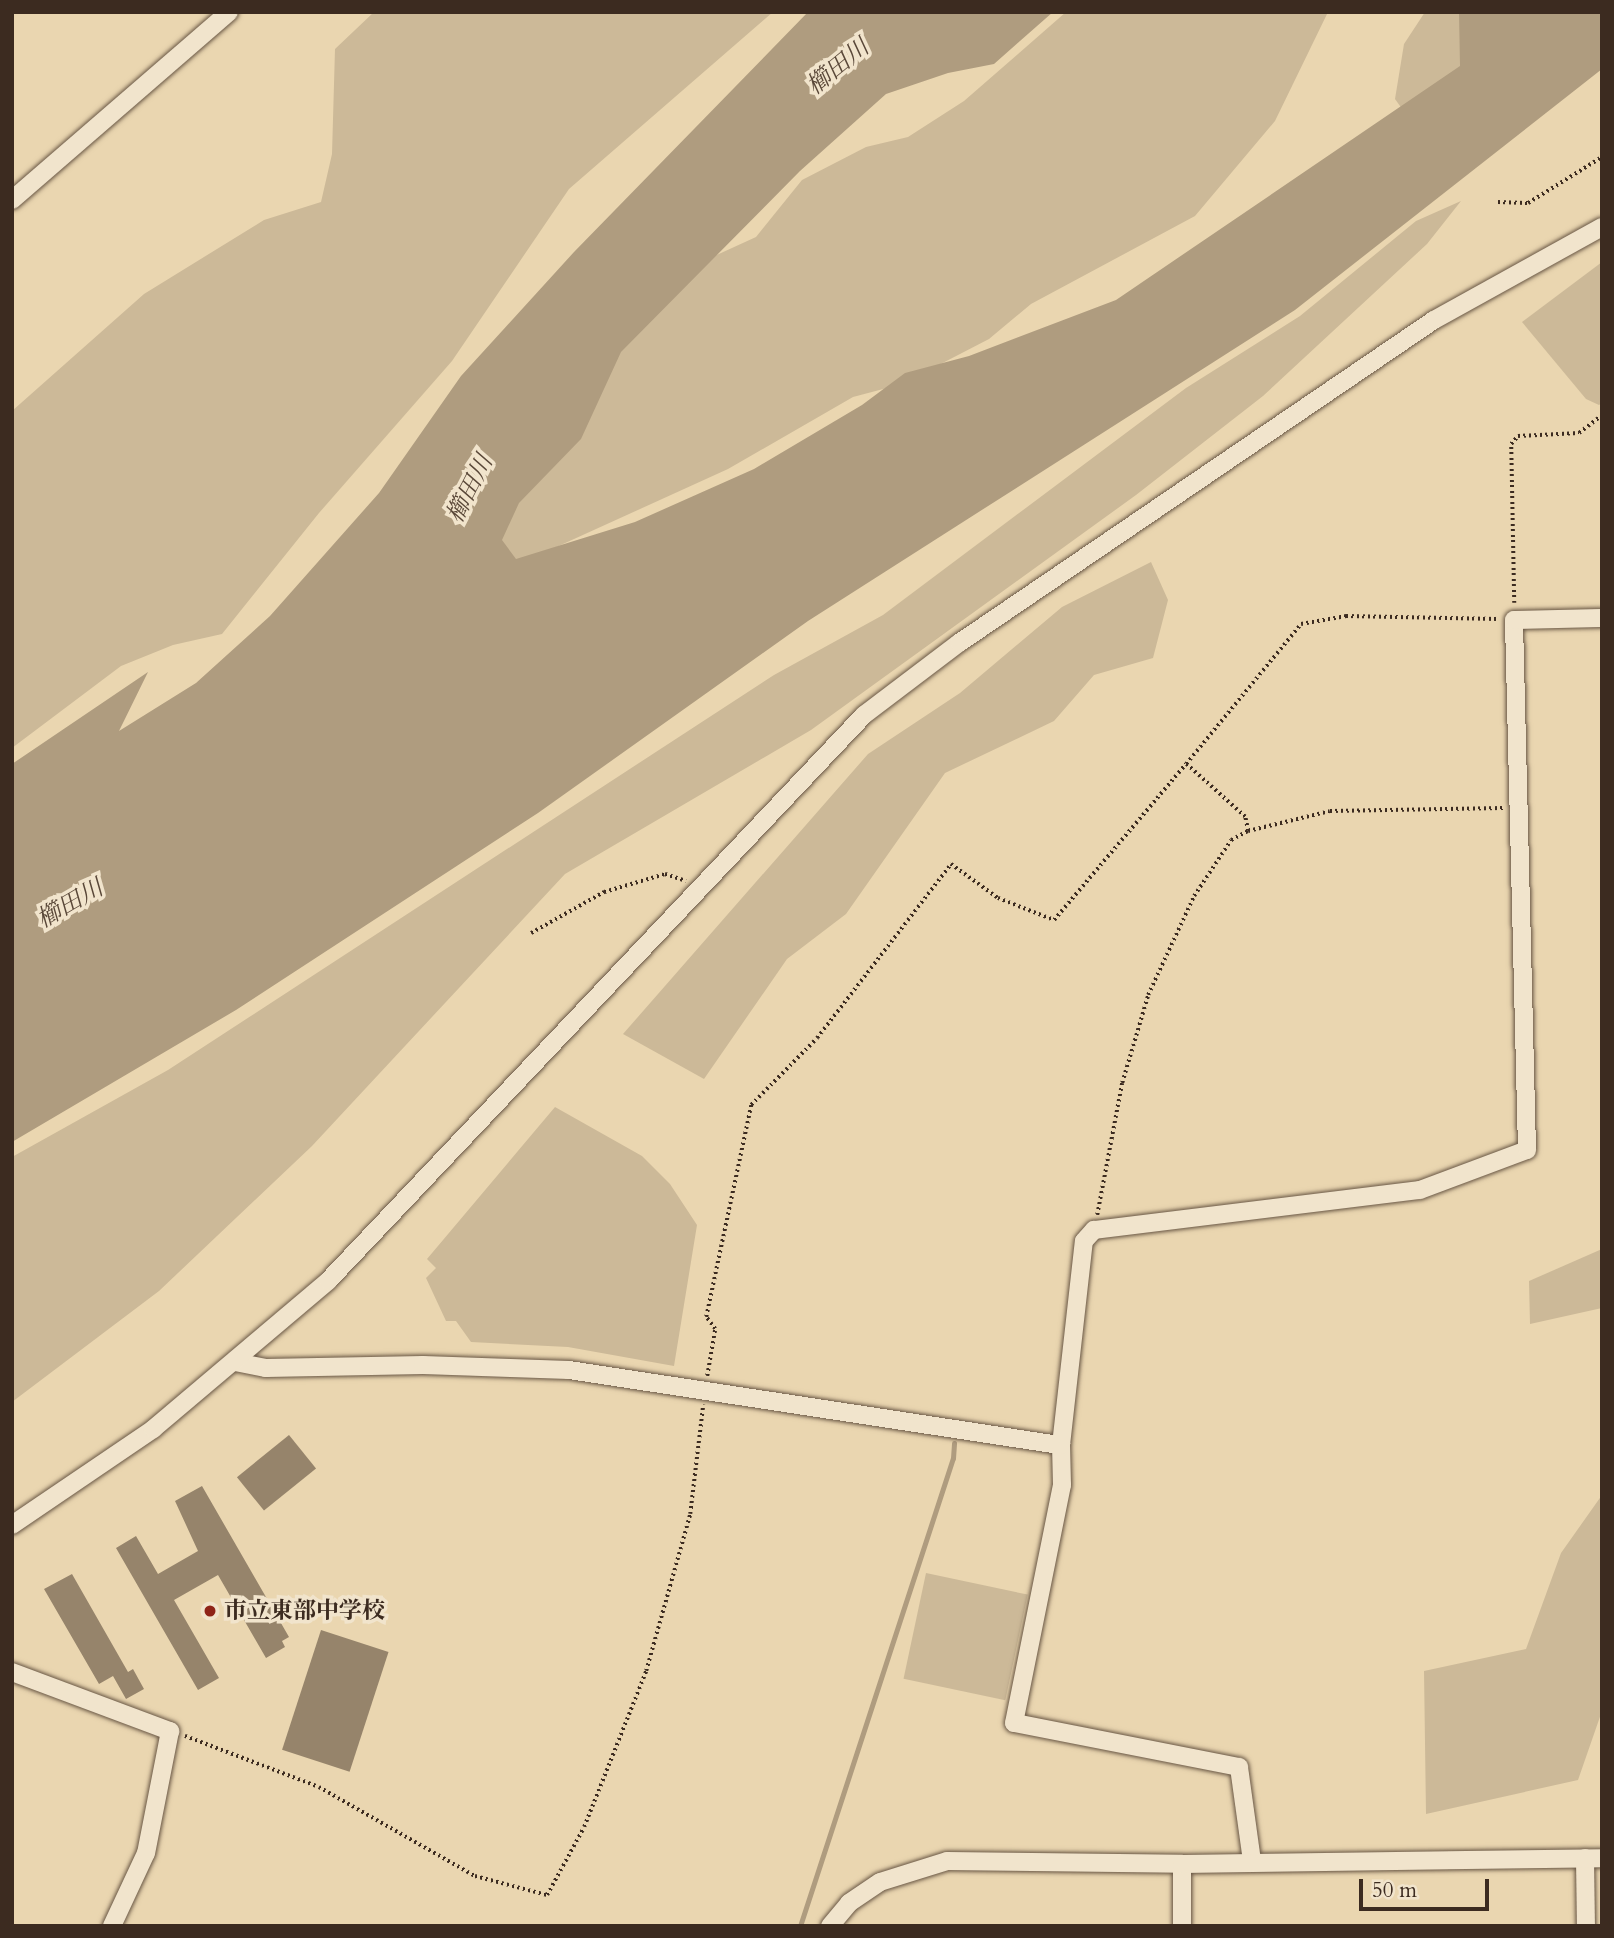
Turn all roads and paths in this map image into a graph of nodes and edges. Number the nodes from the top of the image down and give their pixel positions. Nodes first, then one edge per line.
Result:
1 (229, 12) edge
2 (1602, 157) edge
3 (12, 201) edge
4 (1498, 202) dead end
5 (1602, 227) edge
6 (1602, 415) edge
7 (1602, 618) edge
8 (1514, 620) junction
9 (1186, 764) junction
10 (1518, 808) junction
11 (1248, 831) junction
12 (702, 887) junction
13 (531, 933) dead end
14 (1094, 1230) junction
15 (235, 1362) junction
16 (705, 1392) junction
17 (1061, 1446) junction
18 (12, 1525) edge
19 (12, 1672) edge
20 (170, 1731) junction
21 (1593, 1858) edge
22 (1252, 1861) junction
23 (1182, 1864) junction
24 (112, 1926) edge
25 (830, 1926) edge
26 (1182, 1926) edge
27 (1586, 1926) edge

1 - 3 street
2 - 4 path
5 - 12 street
6 - 8 path
7 - 8 street
8 - 9 path
8 - 10 street
9 - 11 path
9 - 16 path
10 - 11 path
10 - 14 street
11 - 14 path
12 - 13 path
12 - 15 street
14 - 17 street
15 - 16 street
15 - 18 street
16 - 17 street
16 - 20 path
17 - 22 street
19 - 20 street
20 - 24 street
21 - 22 street
21 - 27 street
22 - 23 street
23 - 25 street
23 - 26 street

